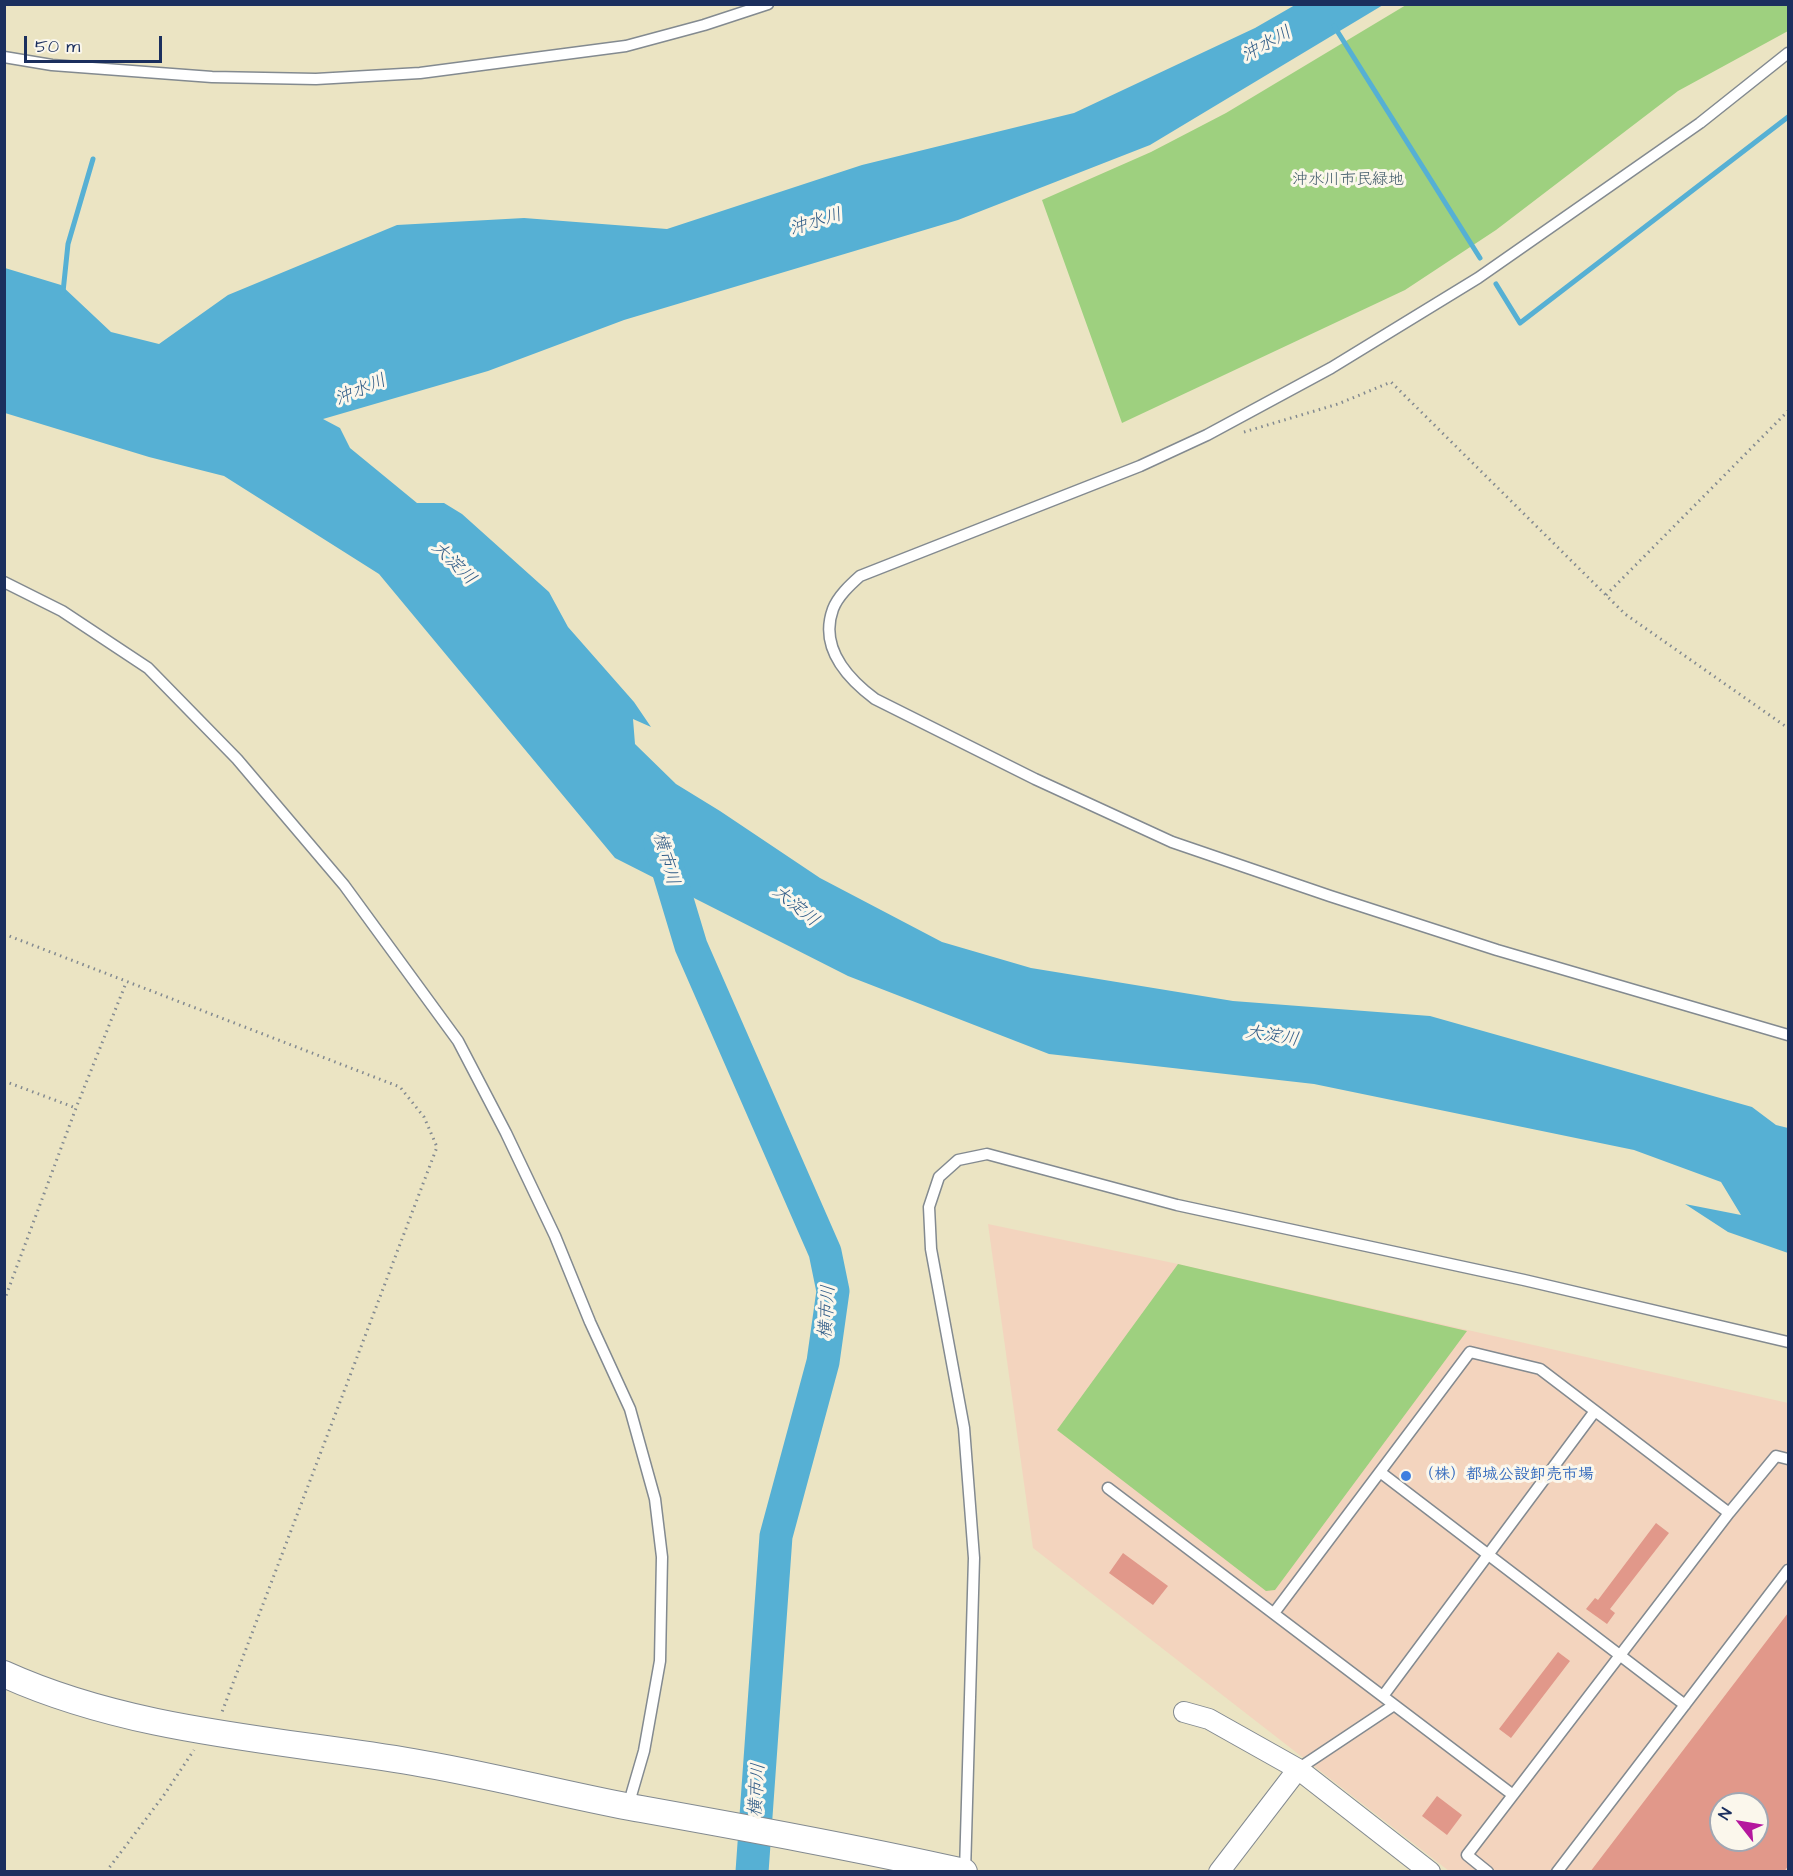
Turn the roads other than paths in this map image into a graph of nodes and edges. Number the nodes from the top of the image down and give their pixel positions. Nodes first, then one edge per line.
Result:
1 (768, 4) edge
2 (1788, 53) edge
3 (4, 57) edge
4 (4, 582) edge
5 (1788, 1035) edge
6 (1788, 1342) edge
7 (1595, 1411) junction
8 (1788, 1459) edge
9 (1380, 1472) junction
10 (1108, 1488) dead end
11 (1730, 1513) junction
12 (1488, 1555) junction
13 (1788, 1570) edge
14 (1274, 1613) junction
15 (1620, 1655) junction
16 (4, 1674) edge
17 (1383, 1696) junction
18 (1394, 1705) junction
19 (1685, 1705) junction
20 (1184, 1712) dead end
21 (1298, 1768) junction
22 (1513, 1795) junction
23 (637, 1808) junction
24 (964, 1872) edge
25 (1219, 1872) edge
26 (1430, 1872) edge
27 (1488, 1872) edge
28 (1557, 1872) edge

1 - 3 lane
2 - 5 lane
4 - 23 lane
6 - 24 lane
7 - 9 lane
7 - 11 lane
7 - 12 lane
8 - 11 lane
9 - 12 lane
9 - 14 lane
10 - 14 lane
11 - 15 lane
12 - 15 lane
12 - 17 lane
13 - 19 lane
14 - 17 lane
15 - 19 lane
15 - 22 lane
16 - 23 street
17 - 18 lane
18 - 21 lane
18 - 22 lane
19 - 28 lane
20 - 21 street
21 - 25 street
21 - 26 street
22 - 27 lane
23 - 24 street

